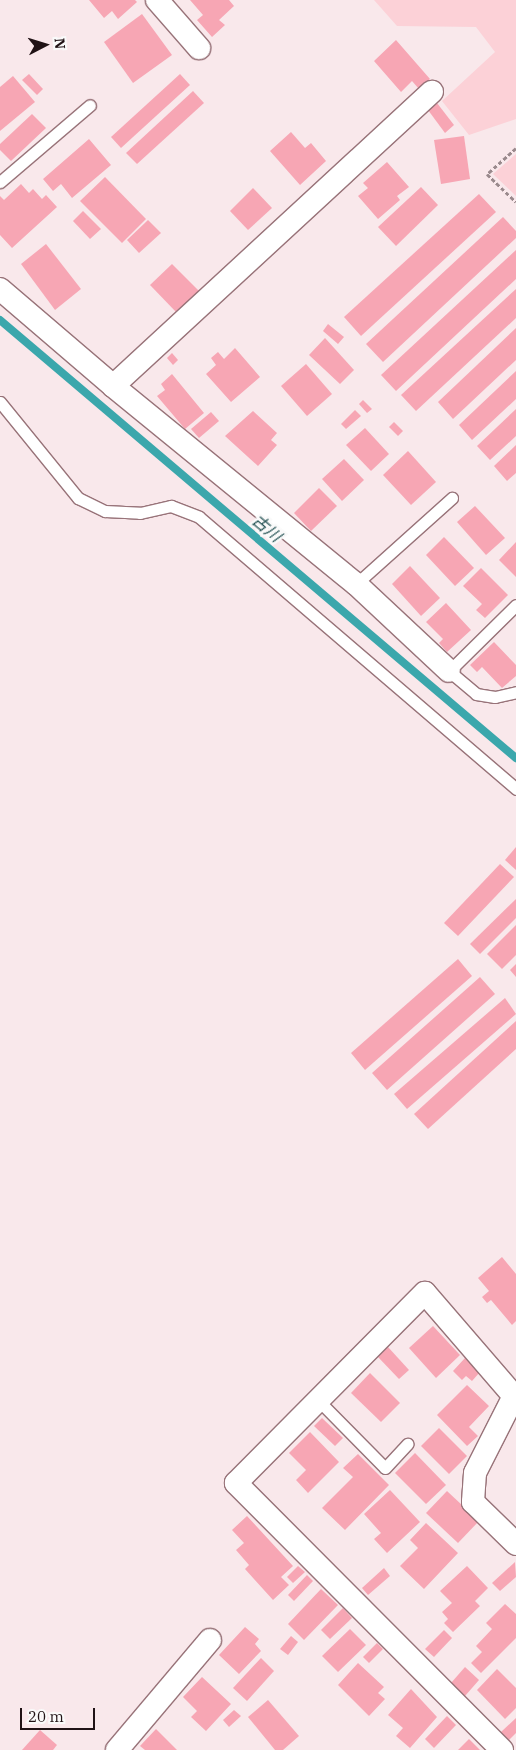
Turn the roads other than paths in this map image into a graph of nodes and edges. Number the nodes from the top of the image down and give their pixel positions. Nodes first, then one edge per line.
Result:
1 (156, 0) edge
2 (199, 48) dead end
3 (432, 92) dead end
4 (90, 104) dead end
5 (0, 182) edge
6 (0, 289) edge
7 (113, 386) junction
8 (0, 402) edge
9 (452, 498) dead end
10 (356, 584) junction
11 (516, 605) edge
12 (449, 672) junction
13 (516, 692) edge
14 (516, 789) edge
15 (318, 1400) junction
16 (406, 1444) dead end
17 (516, 1544) edge
18 (210, 1640) dead end
19 (117, 1750) edge
20 (502, 1750) edge

1 - 2 street
3 - 7 street
4 - 5 lane
6 - 7 street
7 - 10 street
8 - 14 lane
9 - 10 lane
10 - 12 street
11 - 12 lane
12 - 13 lane
15 - 16 lane
15 - 17 street
15 - 20 street
18 - 19 street

